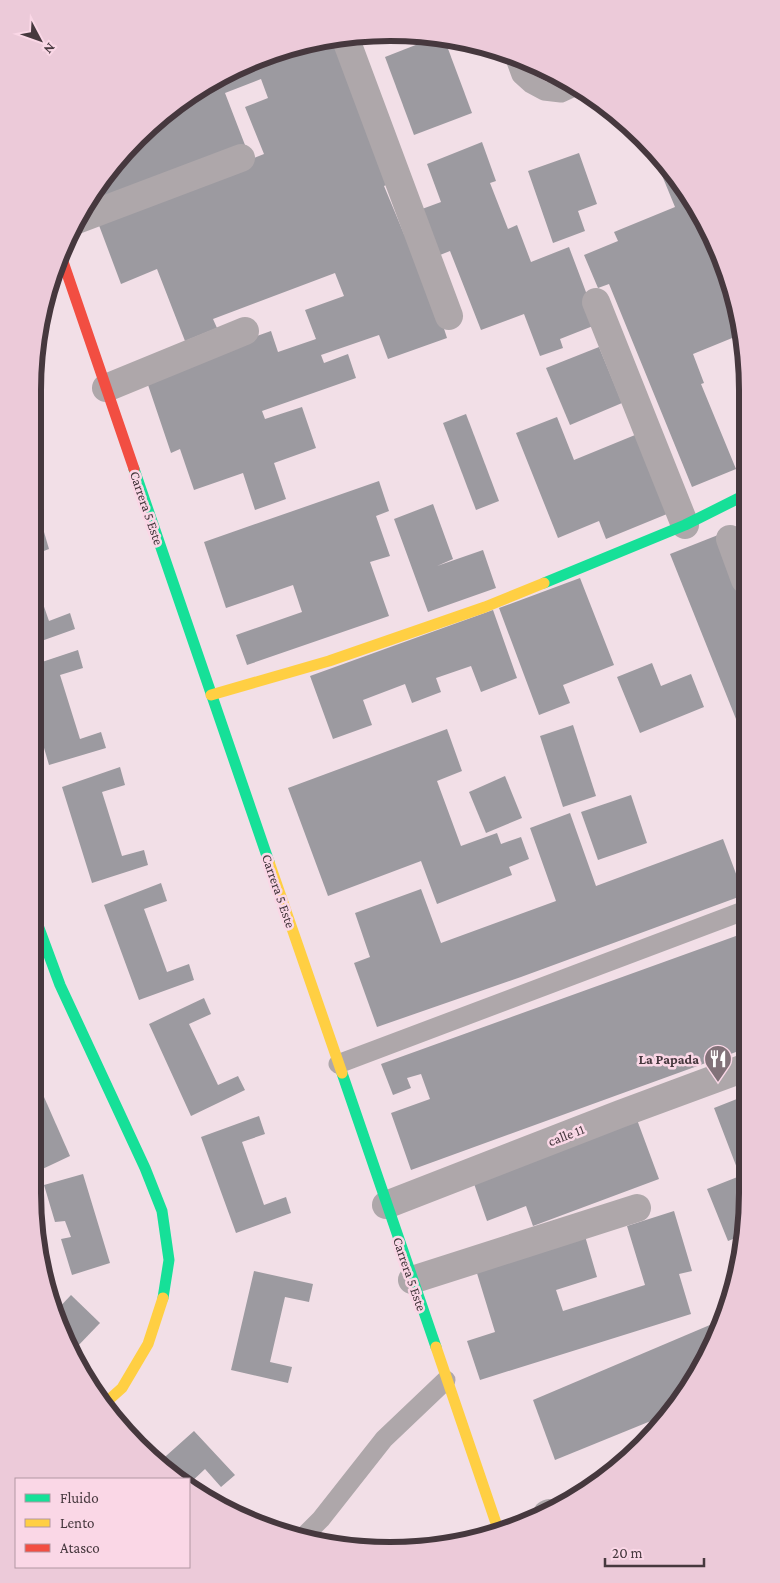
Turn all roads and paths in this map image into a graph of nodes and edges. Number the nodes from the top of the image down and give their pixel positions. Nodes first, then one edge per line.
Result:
1 (347, 44) edge
2 (518, 66) edge
3 (567, 90) edge
4 (241, 158) dead end
5 (88, 216) edge
6 (64, 266) edge
7 (596, 302) dead end
8 (449, 316) dead end
9 (245, 331) dead end
10 (106, 388) junction
11 (739, 498) edge
12 (685, 526) junction
13 (730, 539) dead end
14 (739, 564) edge
15 (211, 694) junction
16 (739, 913) edge
17 (41, 935) edge
18 (338, 1064) junction
19 (739, 1069) edge
20 (386, 1205) junction
21 (637, 1208) dead end
22 (412, 1280) junction
23 (446, 1380) junction
24 (109, 1400) edge
25 (497, 1525) edge
26 (308, 1532) edge

1 - 8 street
2 - 3 lane
4 - 5 street
6 - 10 street, Carrera 5 Este
7 - 12 street
9 - 10 street
10 - 15 street, Carrera 5 Este
11 - 12 street
12 - 15 street
13 - 14 street
15 - 18 street, Carrera 5 Este
16 - 18 lane
17 - 24 street
18 - 20 street, Carrera 5 Este
19 - 20 street, calle 11
20 - 22 street, Carrera 5 Este
21 - 22 street
22 - 23 street, Carrera 5 Este
23 - 25 street, Carrera 5 Este
23 - 26 lane

